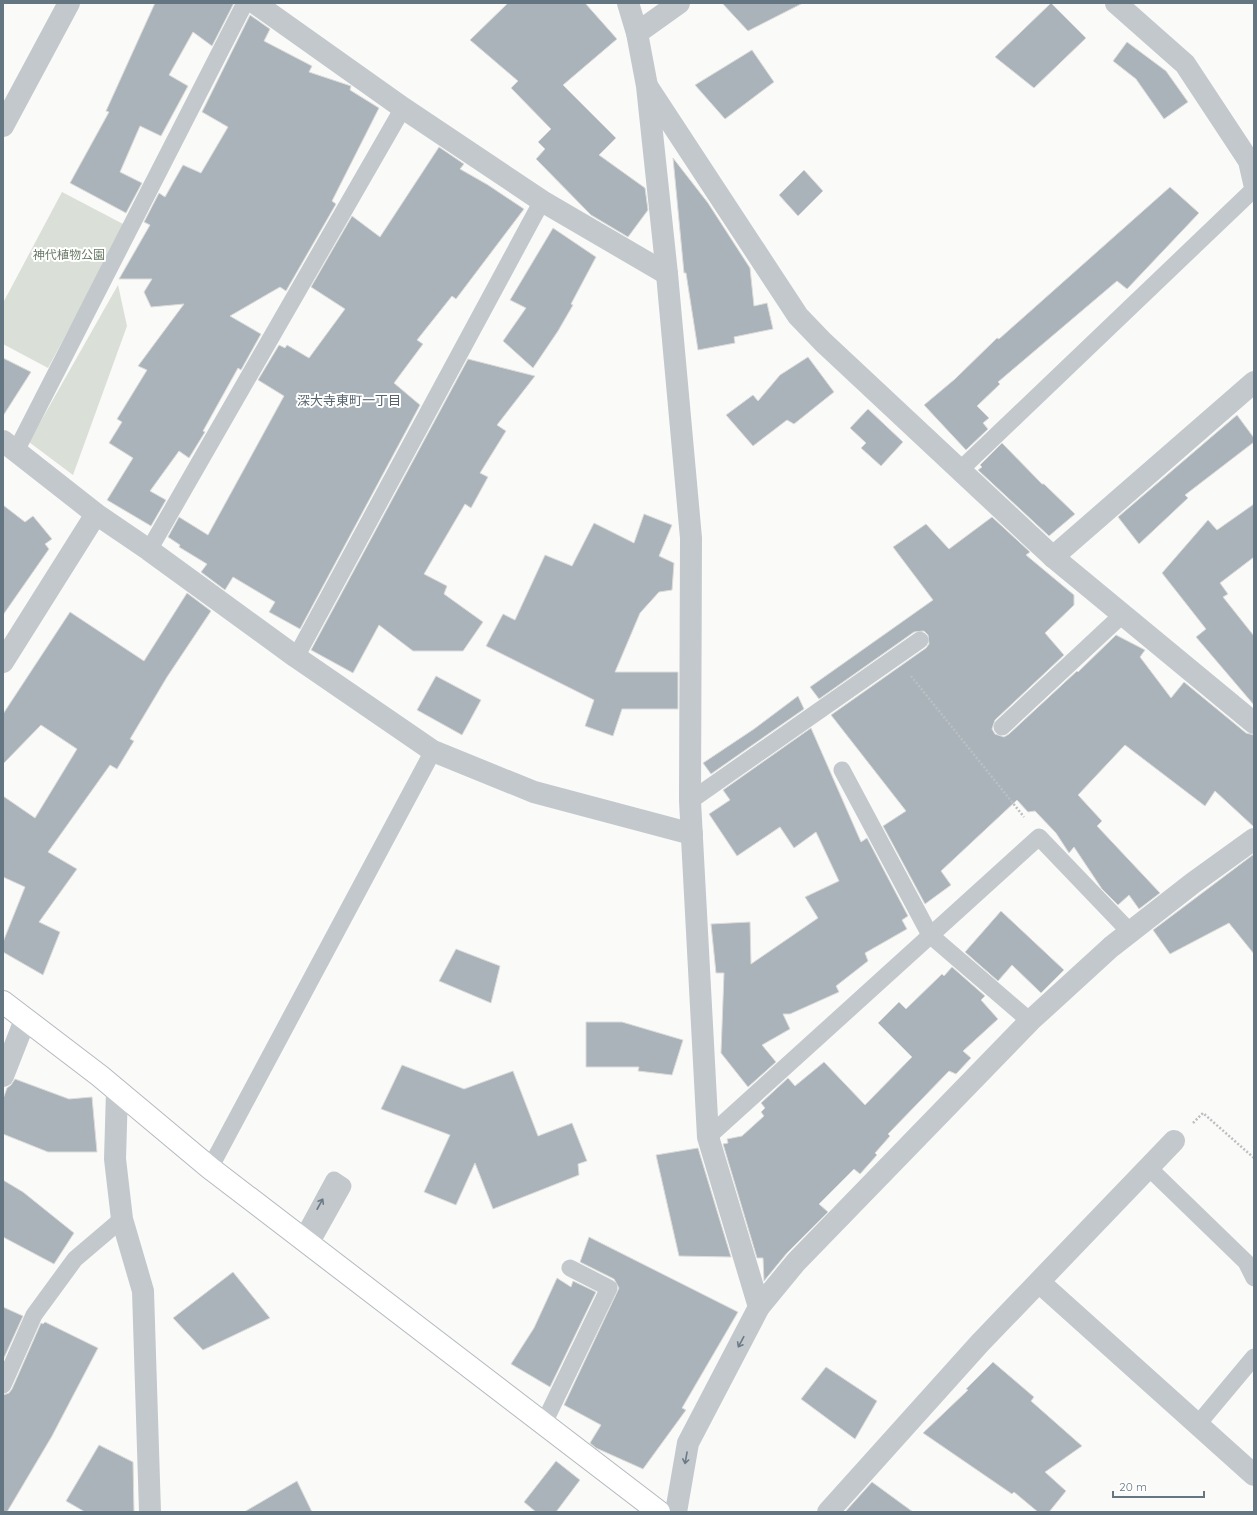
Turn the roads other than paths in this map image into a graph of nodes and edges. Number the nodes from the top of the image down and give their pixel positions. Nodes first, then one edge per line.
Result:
1 (69, 3) edge
2 (245, 3) edge
3 (255, 3) edge
4 (628, 3) edge
5 (679, 3) edge
6 (1116, 3) edge
7 (638, 33) junction
8 (647, 86) junction
9 (403, 108) junction
10 (3, 126) edge
11 (1251, 159) edge
12 (1254, 183) edge
13 (1254, 189) edge
14 (542, 201) junction
15 (668, 274) junction
16 (1254, 382) edge
17 (9, 446) edge
18 (960, 470) junction
19 (96, 514) junction
20 (149, 550) junction
21 (1053, 557) junction
22 (1122, 615) junction
23 (920, 640) dead end
24 (296, 656) junction
25 (3, 662) edge
26 (1254, 723) edge
27 (1002, 727) dead end
28 (433, 751) junction
29 (842, 770) dead end
30 (690, 801) junction
31 (692, 834) junction
32 (1254, 839) edge
33 (1130, 932) junction
34 (930, 935) junction
35 (3, 1002) edge
36 (25, 1020) junction
37 (1030, 1021) junction
38 (3, 1076) edge
39 (117, 1091) junction
40 (708, 1137) junction
41 (1174, 1141) road end
42 (210, 1168) junction
43 (1149, 1168) junction
44 (122, 1219) junction
45 (570, 1268) dead end
46 (1254, 1278) edge
47 (1039, 1282) junction
48 (759, 1307) junction
49 (1254, 1357) edge
50 (3, 1385) edge
51 (1198, 1424) junction
52 (543, 1425) junction
53 (1254, 1475) edge
54 (150, 1512) edge
55 (659, 1512) edge
56 (676, 1512) edge
57 (828, 1512) edge

1 - 10 street
2 - 17 lane
3 - 9 street
4 - 7 street
5 - 7 street
6 - 11 street
7 - 8 street
8 - 15 street
8 - 18 street
9 - 14 street
9 - 20 lane
11 - 12 street
13 - 18 lane
14 - 15 street
14 - 24 lane
15 - 30 street
16 - 21 street
17 - 19 street
18 - 21 street
19 - 20 street
19 - 25 street
20 - 24 street
21 - 22 street
22 - 26 street
22 - 27 lane
23 - 30 lane
24 - 28 street
28 - 31 street
28 - 42 lane
29 - 34 lane
30 - 31 street
31 - 40 street
32 - 33 street
33 - 34 lane
33 - 37 street
34 - 37 lane
34 - 40 lane
35 - 36 street
36 - 38 street
36 - 39 street
37 - 48 street
39 - 42 street
39 - 44 street
40 - 48 street
41 - 43 street
42 - 52 street
43 - 46 lane
43 - 47 street
44 - 50 lane
44 - 54 street
45 - 52 lane
47 - 51 street
47 - 57 street
48 -> 56 street
49 - 51 lane
51 - 53 street
52 - 55 street

